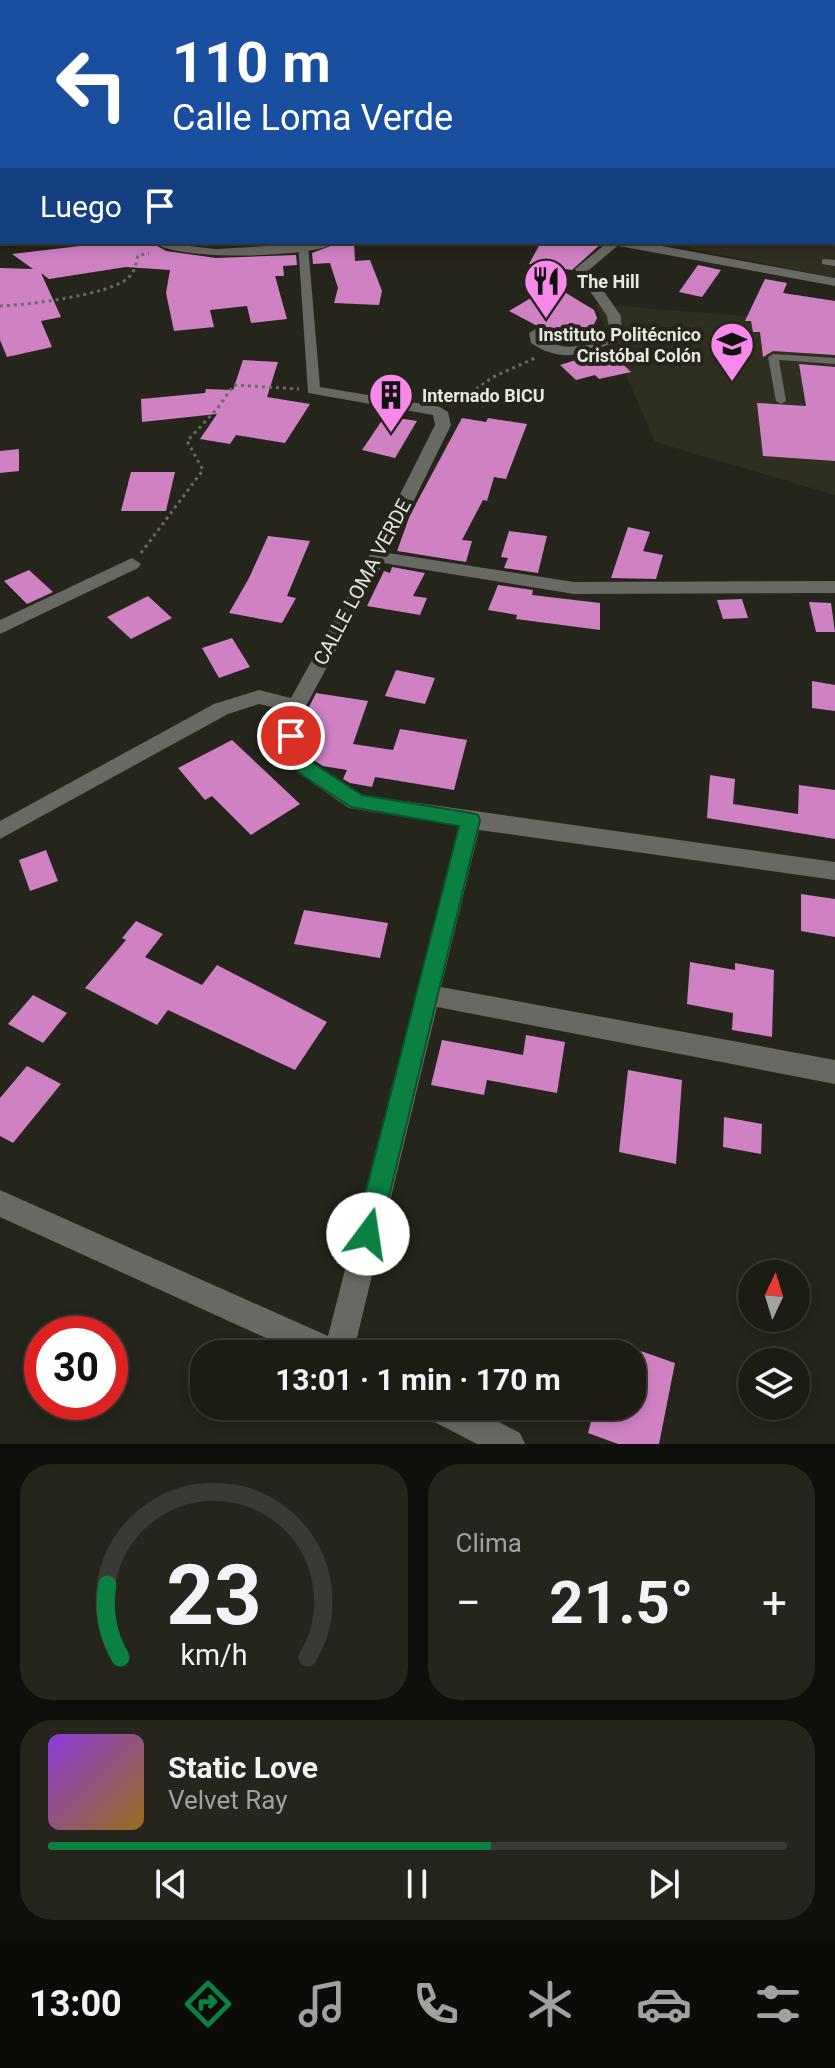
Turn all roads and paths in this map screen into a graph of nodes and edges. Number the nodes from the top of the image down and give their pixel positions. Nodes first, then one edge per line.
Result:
1 (164, 244) edge
2 (312, 244) edge
3 (615, 244) edge
4 (629, 244) edge
5 (302, 245) junction
6 (185, 252) junction
7 (835, 282) edge
8 (0, 306) edge
9 (536, 333) dead end
10 (549, 350) junction
11 (835, 361) edge
12 (313, 390) junction
13 (781, 401) dead end
14 (440, 412) junction
15 (377, 557) junction
16 (132, 564) joint
17 (835, 587) edge
18 (0, 628) edge
19 (296, 706) junction
20 (471, 820) junction
21 (0, 831) edge
22 (835, 871) edge
23 (427, 995) junction
24 (835, 1072) edge
25 (0, 1203) edge
26 (305, 1340) edge
27 (340, 1340) edge
28 (463, 1420) edge
29 (509, 1444) edge

1 - 6 street
2 - 5 street
3 - 10 street
4 - 7 street
5 - 6 street
5 - 12 street
6 - 8 path
9 - 10 street
10 - 14 path
11 - 13 lane
12 - 14 street
12 - 16 path
14 - 15 street, CALLE LOMA VERDE
15 - 17 street
15 - 19 street, CALLE LOMA VERDE
16 - 18 street
19 - 20 street, CALLE LOMA VERDE
19 - 21 street
20 - 22 street, CALLE LOMA VERDE
20 - 23 street
23 - 24 street
23 - 27 street
25 - 26 street
28 - 29 street

